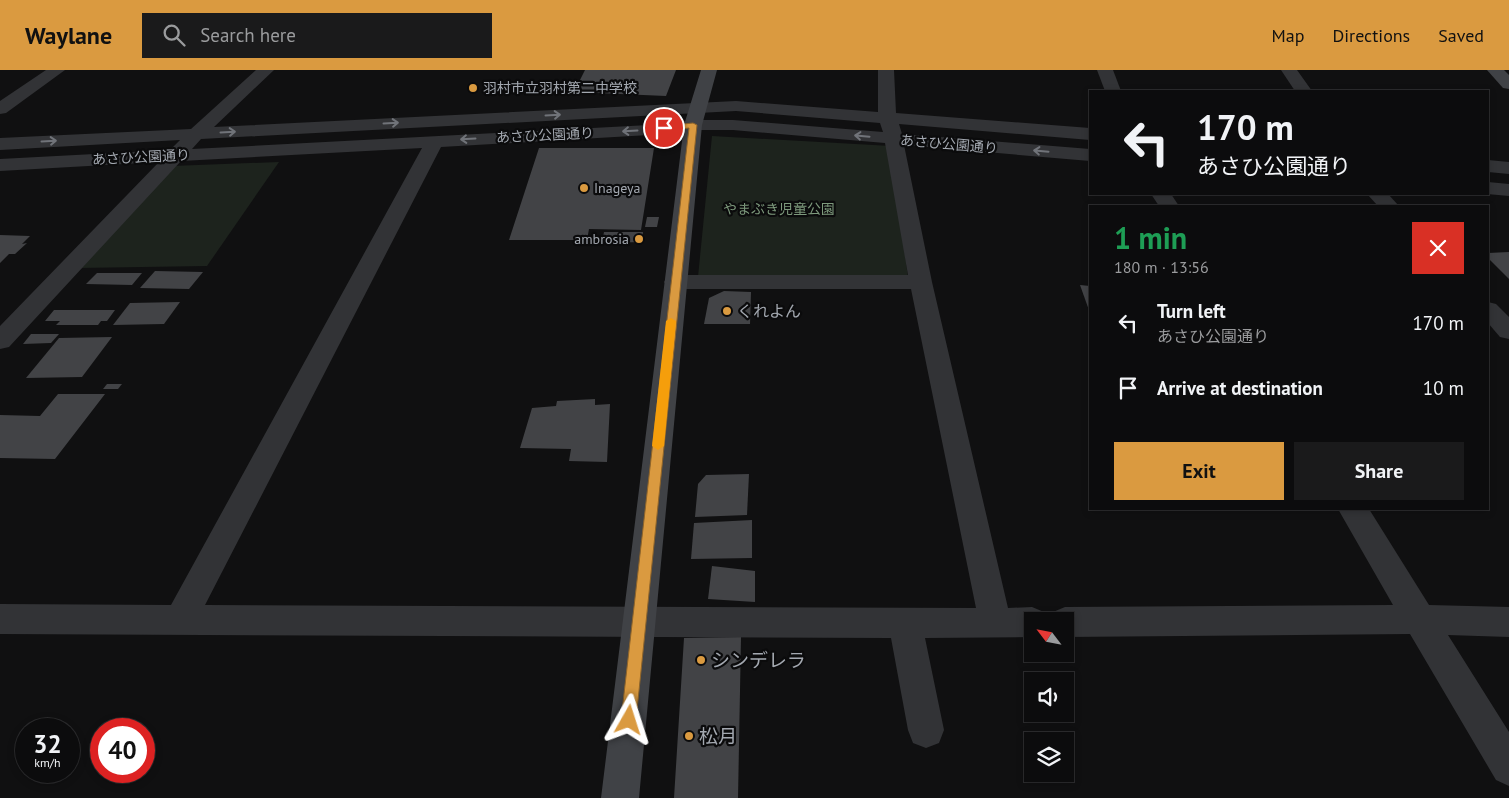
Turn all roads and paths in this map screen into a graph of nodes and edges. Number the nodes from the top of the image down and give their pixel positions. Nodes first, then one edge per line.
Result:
1 (57, 70) edge
2 (266, 70) edge
3 (709, 70) edge
4 (886, 70) edge
5 (1105, 70) edge
6 (1289, 70) edge
7 (1495, 70) edge
8 (1509, 84) edge
9 (1113, 90) edge
10 (1302, 90) edge
11 (0, 109) edge
12 (696, 116) junction
13 (890, 128) junction
14 (196, 134) junction
15 (1089, 134) edge
16 (435, 141) junction
17 (0, 144) edge
18 (178, 155) junction
19 (1089, 155) edge
20 (0, 165) edge
21 (1489, 166) edge
22 (1509, 168) edge
23 (1489, 188) edge
24 (1509, 190) edge
25 (1378, 195) edge
26 (1388, 205) edge
27 (675, 282) junction
28 (922, 282) junction
29 (1489, 310) edge
30 (1509, 331) edge
31 (0, 342) edge
32 (1354, 510) edge
33 (0, 619) edge
34 (1420, 619) junction
35 (180, 620) junction
36 (640, 622) junction
37 (995, 622) junction
38 (1024, 622) edge
39 (1074, 622) edge
40 (1509, 622) edge
41 (905, 623) junction
42 (926, 730) dead end
43 (1509, 767) edge
44 (620, 798) edge

1 - 11 street
2 - 14 street
3 - 12 street
4 - 13 street
5 - 9 street
6 - 10 street
7 - 8 street
12 - 13 street, あさひ公園通り
14 -> 12 street, あさひ公園通り
12 -> 16 street, あさひ公園通り
12 - 27 street
13 - 15 street, あさひ公園通り
19 -> 13 street, あさひ公園通り
13 - 28 street
17 -> 14 street, あさひ公園通り
14 - 18 street
16 - 18 street, あさひ公園通り
16 - 35 street
18 - 20 street, あさひ公園通り
18 - 31 street
21 - 22 street
23 - 24 street
25 - 26 street
27 - 28 street
27 - 36 street
28 - 37 street
29 - 30 street
32 - 34 street
33 - 35 street
34 - 39 street
34 - 40 street
34 - 43 street
35 - 36 street
36 - 41 street
36 - 44 street
37 - 38 street
37 - 41 street
41 - 42 street

